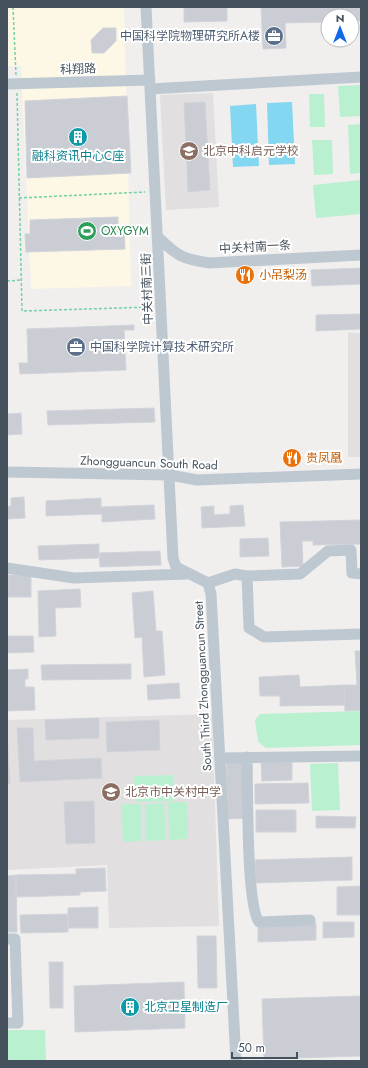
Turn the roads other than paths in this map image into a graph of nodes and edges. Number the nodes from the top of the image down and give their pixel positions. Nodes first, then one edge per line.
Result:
1 (146, 7) edge
2 (361, 76) edge
3 (12, 84) edge
4 (150, 85) junction
5 (158, 238) junction
6 (361, 255) edge
7 (7, 472) edge
8 (170, 474) junction
9 (361, 474) edge
10 (356, 550) edge
11 (7, 568) edge
12 (187, 574) junction
13 (361, 574) edge
14 (247, 576) junction
15 (208, 583) junction
16 (361, 634) edge
17 (361, 756) edge
18 (247, 757) junction
19 (220, 758) junction
20 (310, 920) dead end
21 (7, 939) edge
22 (12, 983) edge
23 (7, 1023) edge
24 (236, 1061) edge

1 - 4 street, 中关村南三街
2 - 4 street, 科翔路
3 - 4 street, 科翔路
4 - 5 street, 中关村南三街
5 - 6 street, 中关村南一条
5 - 8 street, 中关村南三街
7 - 8 street, Zhongguancun South Road
8 - 9 street, Zhongguancun South Road
8 - 12 street
10 - 13 street
10 - 14 street
11 - 12 street
12 - 15 street
14 - 15 street
14 - 16 street
15 - 19 street, South Third Zhongguancun Street
17 - 18 street
18 - 19 street
18 - 20 street
19 - 24 street, South Third Zhongguancun Street
21 - 22 street
22 - 23 street

